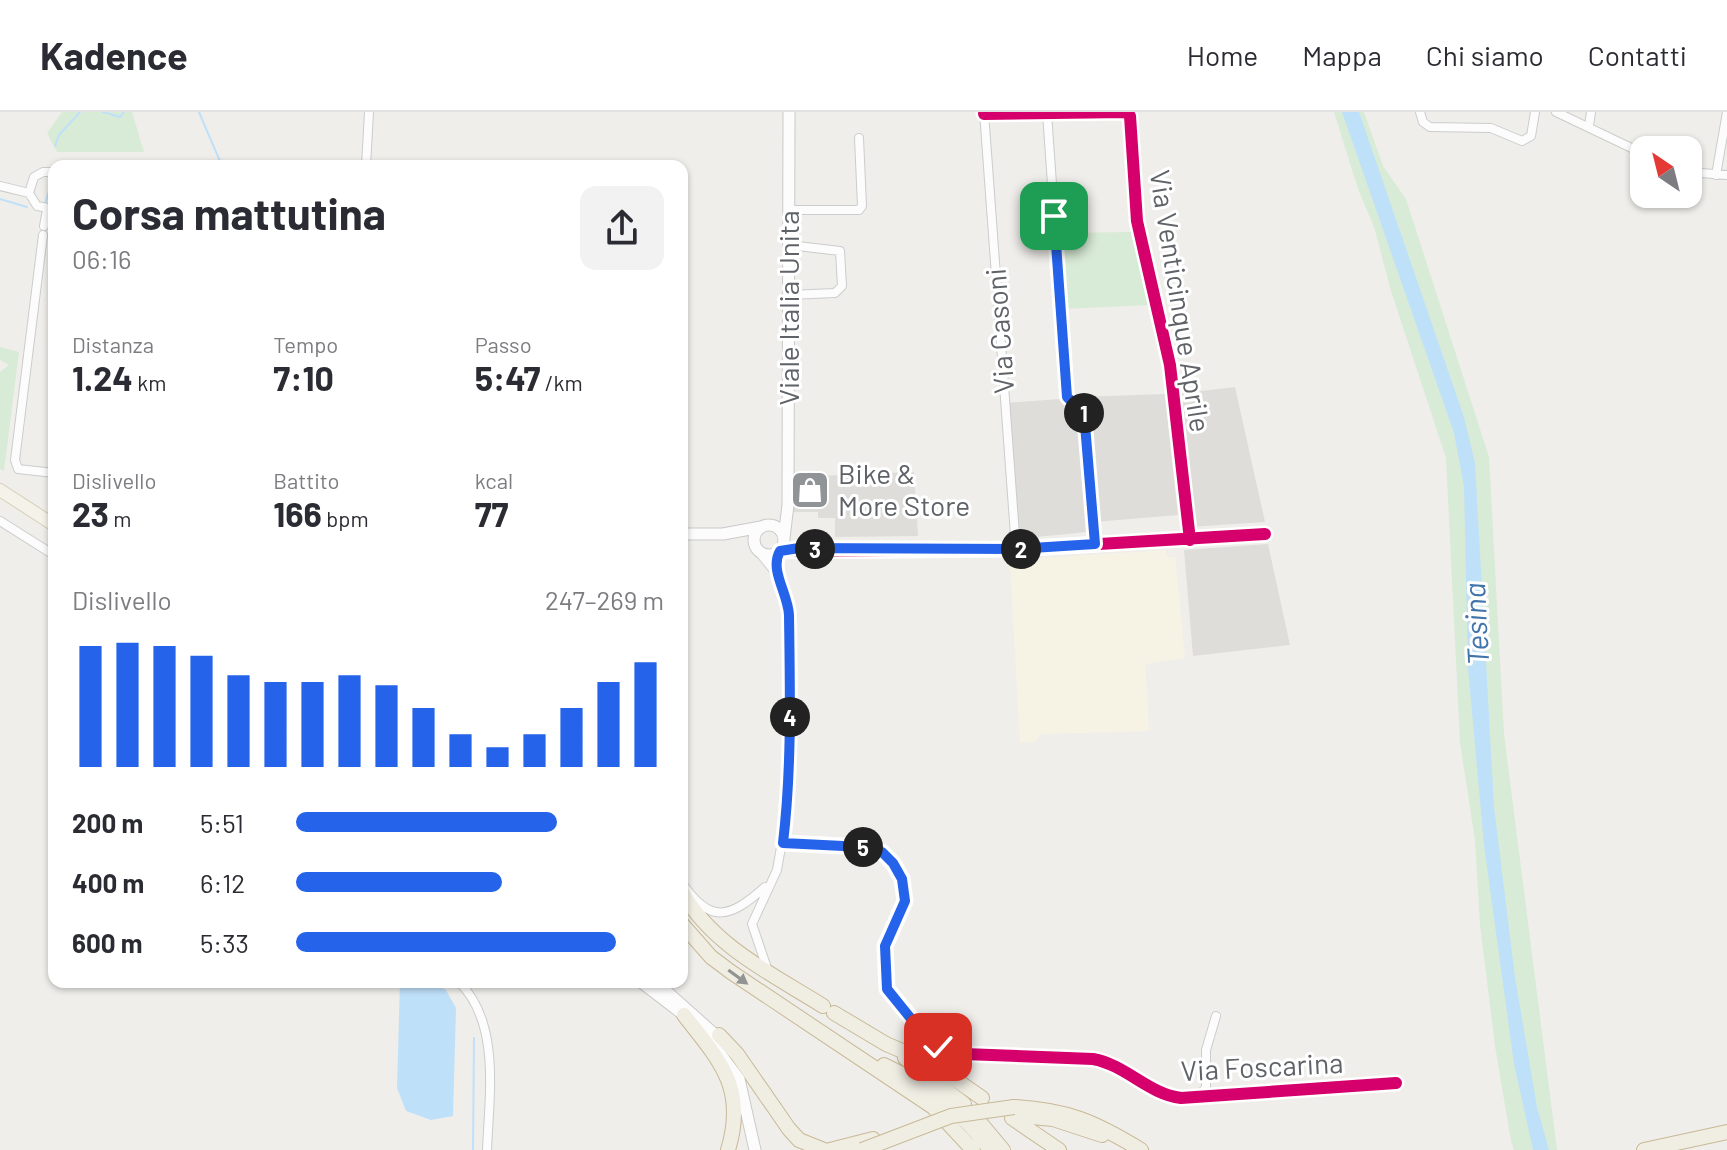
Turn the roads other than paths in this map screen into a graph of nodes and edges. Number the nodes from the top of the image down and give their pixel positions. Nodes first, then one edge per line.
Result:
1 (369, 112) edge
2 (789, 112) edge
3 (1420, 112) edge
4 (1535, 112) edge
5 (1556, 112) edge
6 (1591, 112) edge
7 (1727, 112) edge
8 (984, 113) edge
9 (1047, 113) edge
10 (1589, 126) junction
11 (859, 138) dead end
12 (1630, 147) edge
13 (366, 160) edge
14 (48, 172) edge
15 (1702, 174) edge
16 (1716, 175) junction
17 (1727, 175) edge
18 (0, 186) edge
19 (29, 193) junction
20 (48, 208) edge
21 (789, 210) junction
22 (48, 216) edge
23 (789, 245) junction
24 (789, 295) junction
25 (48, 472) edge
26 (0, 490) edge
27 (788, 505) junction
28 (0, 521) edge
29 (48, 521) edge
30 (765, 525) junction
31 (688, 534) edge
32 (723, 534) junction
33 (1265, 534) dead end
34 (1190, 540) junction
35 (1095, 544) junction
36 (782, 546) junction
37 (1016, 549) junction
38 (757, 550) junction
39 (48, 551) edge
40 (779, 577) junction
41 (783, 843) junction
42 (769, 884) junction
43 (688, 892) edge
44 (688, 900) edge
45 (688, 931) edge
46 (768, 972) junction
47 (463, 988) edge
48 (649, 988) edge
49 (663, 988) edge
50 (684, 1015) junction
51 (1216, 1016) dead end
52 (719, 1035) junction
53 (886, 1044) junction
54 (840, 1045) junction
55 (1396, 1083) dead end
56 (1200, 1096) junction
57 (982, 1098) dead end
58 (1014, 1113) junction
59 (927, 1124) junction
60 (1727, 1132) edge
61 (487, 1150) edge
62 (728, 1150) edge
63 (755, 1150) edge
64 (763, 1150) edge
65 (827, 1150) edge
66 (862, 1150) edge
67 (889, 1150) edge
68 (973, 1150) edge
69 (990, 1150) edge
70 (1003, 1150) edge
71 (1059, 1150) edge
72 (1131, 1150) edge
73 (1141, 1150) edge
74 (1644, 1150) edge

1 - 13 street
2 - 21 street, Viale Italia Unita
3 - 4 street
5 - 10 street
6 - 10 street
7 - 16 street
8 - 9 street
8 - 37 street, Via Casoni
9 - 34 street, Via Venticinque Aprile
9 - 35 street
10 - 12 street
11 - 21 street
14 - 19 street
15 - 16 street
16 - 17 street
18 - 19 street
19 - 20 street
21 - 23 street, Viale Italia Unita
22 - 25 street
23 - 24 street, Viale Italia Unita
23 - 24 street
24 - 27 street, Viale Italia Unita
26 - 29 main road
27 - 30 street
27 - 36 street, Viale Italia Unita
28 - 39 street
30 - 32 street
30 - 36 street
30 - 38 street
31 - 32 street
32 - 38 street
33 - 34 street
34 - 35 street
35 - 37 street
36 - 37 street
36 - 38 street
36 - 40 street
38 - 40 street
40 - 41 street
41 - 42 street
41 - 56 street, Via Foscarina
42 - 43 street
42 - 46 street
44 - 46 highway
45 -> 54 highway
46 - 53 highway
47 - 61 street
48 - 50 street
49 - 52 street
50 - 62 highway
50 - 63 street
51 - 56 street
52 - 64 street
52 - 65 highway
53 - 57 highway
53 - 70 highway
54 - 68 highway
54 - 69 highway
55 - 56 street, Via Foscarina
58 - 59 highway, bridge
58 - 67 highway
58 - 71 highway
58 - 72 highway
58 - 73 highway
59 - 65 highway, bridge
59 - 66 highway, bridge
60 - 74 highway

